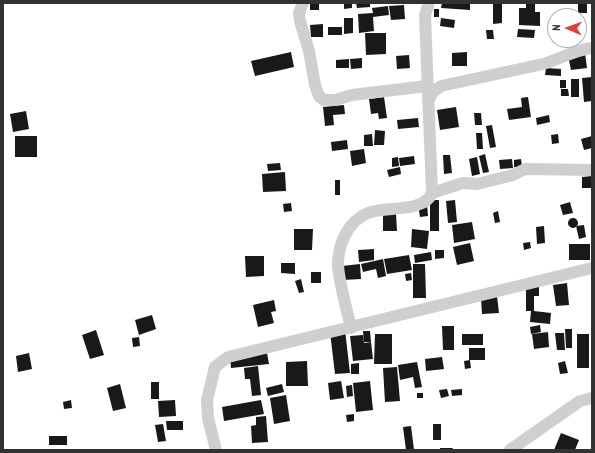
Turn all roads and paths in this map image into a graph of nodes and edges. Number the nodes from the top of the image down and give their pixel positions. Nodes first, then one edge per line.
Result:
1 (303, 3) edge
2 (429, 3) edge
3 (592, 48) edge
4 (427, 86) junction
5 (428, 101) junction
6 (592, 170) edge
7 (432, 192) junction
8 (592, 268) edge
9 (351, 328) junction
10 (592, 398) edge
11 (216, 450) edge
12 (510, 450) edge

1 - 4 street
2 - 4 street
3 - 5 street
4 - 5 street
5 - 7 street
6 - 7 street
7 - 9 street
8 - 9 street
9 - 11 street
10 - 12 street

